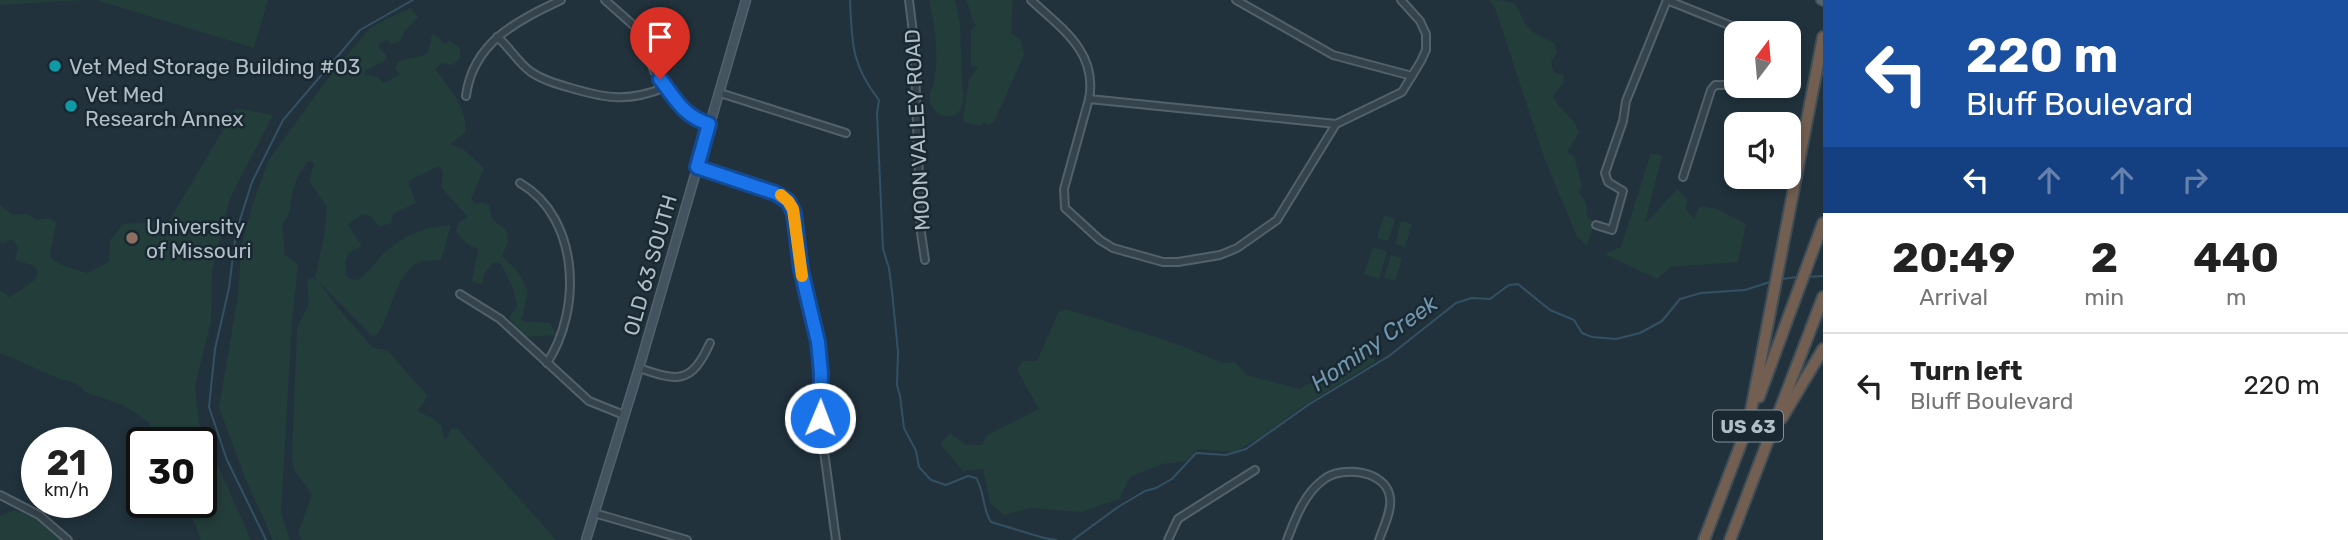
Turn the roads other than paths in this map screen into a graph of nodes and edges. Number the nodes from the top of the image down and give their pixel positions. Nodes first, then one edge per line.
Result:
1 (561, 0) edge
2 (605, 0) edge
3 (746, 0) edge
4 (909, 0) edge
5 (1031, 0) edge
6 (1236, 0) edge
7 (1401, 0) edge
8 (1667, 0) edge
9 (1724, 23) edge
10 (496, 37) junction
11 (1823, 37) edge
12 (1412, 76) junction
13 (1724, 85) edge
14 (666, 87) junction
15 (720, 93) junction
16 (466, 96) dead end
17 (1089, 99) junction
18 (709, 124) junction
19 (1336, 124) junction
20 (846, 133) dead end
21 (697, 167) junction
22 (1683, 177) dead end
23 (520, 183) dead end
24 (1823, 223) edge
25 (1596, 225) dead end
26 (925, 260) dead end
27 (460, 294) dead end
28 (1823, 297) edge
29 (710, 343) dead end
30 (1823, 349) edge
31 (547, 363) junction
32 (639, 368) junction
33 (624, 415) junction
34 (1749, 421) junction
35 (1766, 444) junction
36 (1255, 470) dead end
37 (0, 495) edge
38 (594, 513) junction
39 (68, 540) edge
40 (586, 540) edge
41 (687, 540) edge
42 (836, 540) edge
43 (1168, 540) edge
44 (1287, 540) edge
45 (1380, 540) edge
46 (1704, 540) edge
47 (1730, 540) edge

1 - 10 street
2 - 14 street
3 - 15 main road, OLD 63 SOUTH
4 - 26 street, MOON VALLEY ROAD
5 - 17 street
6 - 12 street
7 - 12 street
8 - 9 street
8 - 25 street
10 - 14 street
10 - 16 street
11 - 34 highway
12 - 19 street
13 - 22 street
14 - 18 street
15 - 18 main road, OLD 63 SOUTH
15 - 20 street
17 - 19 street
17 - 19 street
18 - 21 main road, OLD 63 SOUTH
21 - 32 main road, OLD 63 SOUTH
21 - 42 street
23 - 31 street
24 - 34 highway, US 63
27 - 31 street
28 - 35 highway, US 63
29 - 32 street
30 - 35 highway
31 - 33 street
32 - 33 main road, OLD 63 SOUTH
33 - 38 main road, OLD 63 SOUTH
34 - 46 highway, US 63
35 - 47 highway, US 63
36 - 43 street
37 - 39 street
38 - 40 main road, OLD 63 SOUTH
38 - 41 street
44 - 45 street

